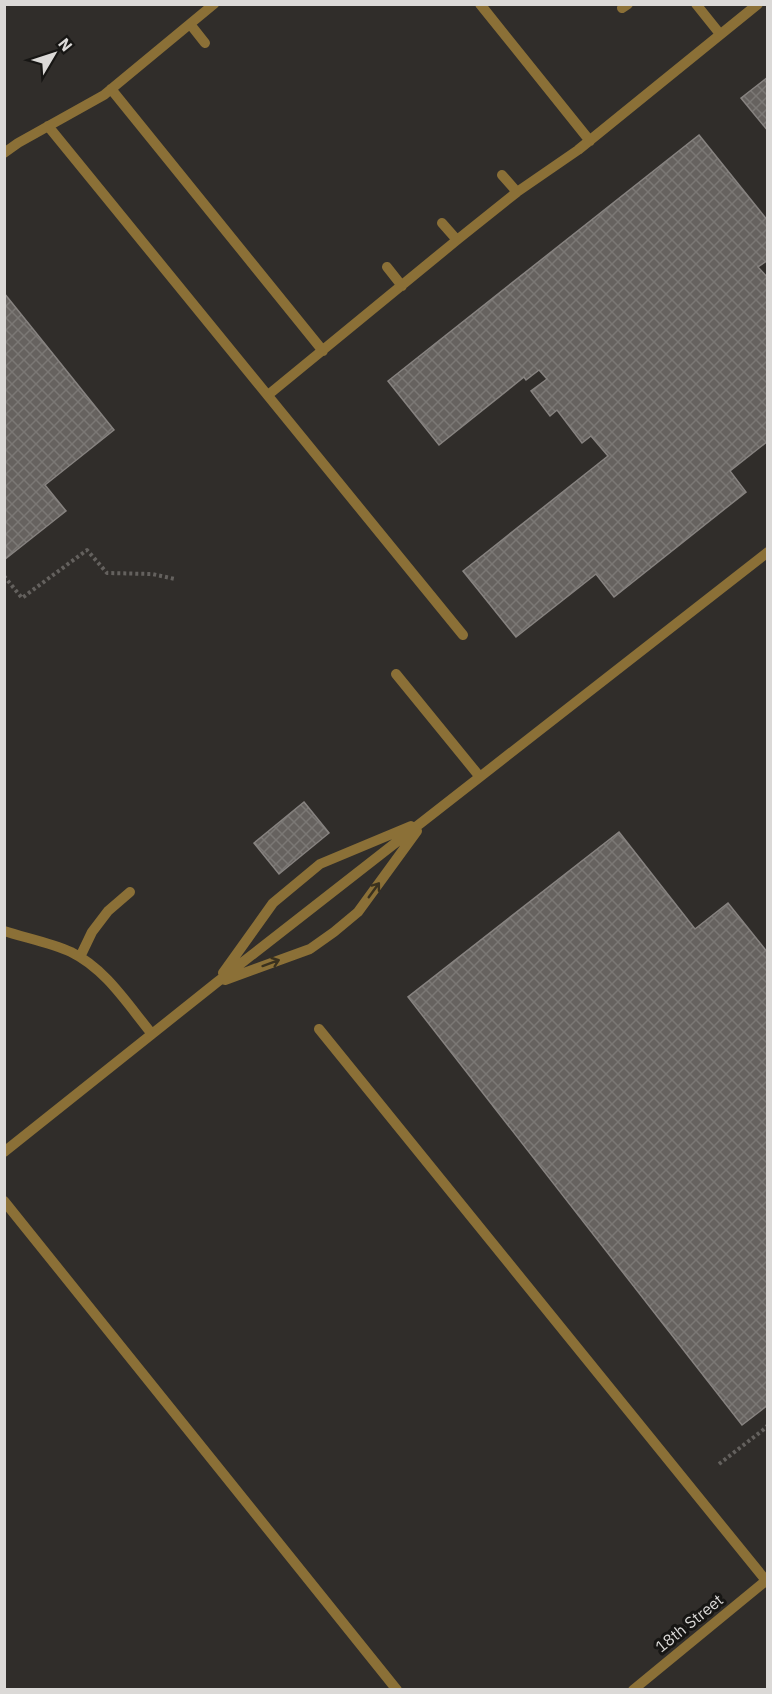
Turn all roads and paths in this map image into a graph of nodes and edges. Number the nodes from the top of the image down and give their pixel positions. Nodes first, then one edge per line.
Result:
1 (214, 4) edge
2 (480, 4) edge
3 (696, 4) edge
4 (758, 4) edge
5 (190, 24) junction
6 (720, 34) junction
7 (205, 43) dead end
8 (111, 89) junction
9 (48, 126) junction
10 (590, 141) junction
11 (4, 153) edge
12 (502, 175) dead end
13 (517, 192) junction
14 (442, 223) dead end
15 (457, 240) junction
16 (387, 267) dead end
17 (402, 286) junction
18 (323, 351) junction
19 (268, 395) junction
20 (768, 552) edge
21 (4, 576) edge
22 (175, 579) dead end
23 (463, 635) dead end
24 (396, 674) dead end
25 (480, 777) junction
26 (424, 820) junction
27 (130, 892) dead end
28 (4, 931) edge
29 (80, 957) junction
30 (216, 983) junction
31 (319, 1029) dead end
32 (152, 1034) junction
33 (4, 1152) edge
34 (4, 1201) edge
35 (768, 1425) edge
36 (719, 1464) dead end
37 (767, 1581) edge
38 (397, 1689) edge
39 (633, 1689) edge

1 - 5 lane
2 - 10 lane
3 - 6 lane
4 - 6 lane
5 - 7 lane
5 - 8 lane
6 - 10 lane
8 - 9 lane
8 - 18 lane
9 - 11 lane
9 - 19 lane
10 - 13 lane
12 - 13 lane
13 - 15 lane
14 - 15 lane
15 - 17 lane
16 - 17 lane
17 - 18 lane
18 - 19 lane
19 - 23 lane
20 - 25 lane
21 - 22 path
24 - 25 lane
25 - 26 lane
26 - 30 lane
26 - 30 lane
30 -> 26 lane
27 - 29 lane
28 - 29 lane
29 - 32 lane
30 - 32 lane
31 - 37 lane
32 - 33 lane
34 - 38 lane
35 - 36 path
37 - 39 lane, 18th Street

